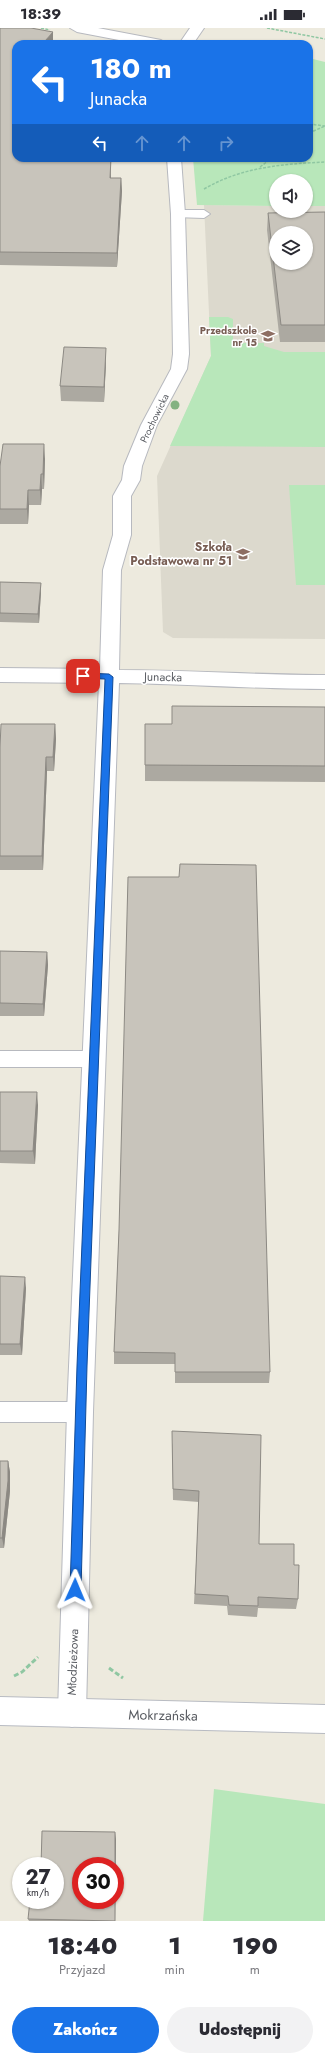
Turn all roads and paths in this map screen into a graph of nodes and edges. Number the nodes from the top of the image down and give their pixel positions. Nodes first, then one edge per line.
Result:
1 (77, 28) edge
2 (197, 28) edge
3 (267, 28) edge
4 (325, 39) edge
5 (140, 40) edge
6 (189, 40) edge
7 (313, 124) edge
8 (325, 126) edge
9 (313, 131) edge
10 (175, 162) edge
11 (267, 162) edge
12 (325, 162) edge
13 (259, 168) junction
14 (192, 214) junction
15 (0, 675) edge
16 (109, 677) junction
17 (325, 682) edge
18 (0, 1058) edge
19 (94, 1060) junction
20 (0, 1412) edge
21 (80, 1412) junction
22 (0, 1711) edge
23 (72, 1713) junction
24 (325, 1718) edge

1 - 5 street
2 - 6 street
3 - 4 path
7 - 8 path
8 - 9 path
10 - 14 street, Prochowicka
11 - 13 path
12 - 13 path
13 - 14 path
14 - 16 street, Prochowicka
15 - 16 street, Junacka
16 - 17 street, Junacka
16 - 19 street, Młodzieżowa
18 - 19 lane
19 - 21 street, Młodzieżowa
20 - 21 lane
21 - 23 street, Młodzieżowa
22 - 23 street, Mokrzańska
23 - 24 street, Mokrzańska

